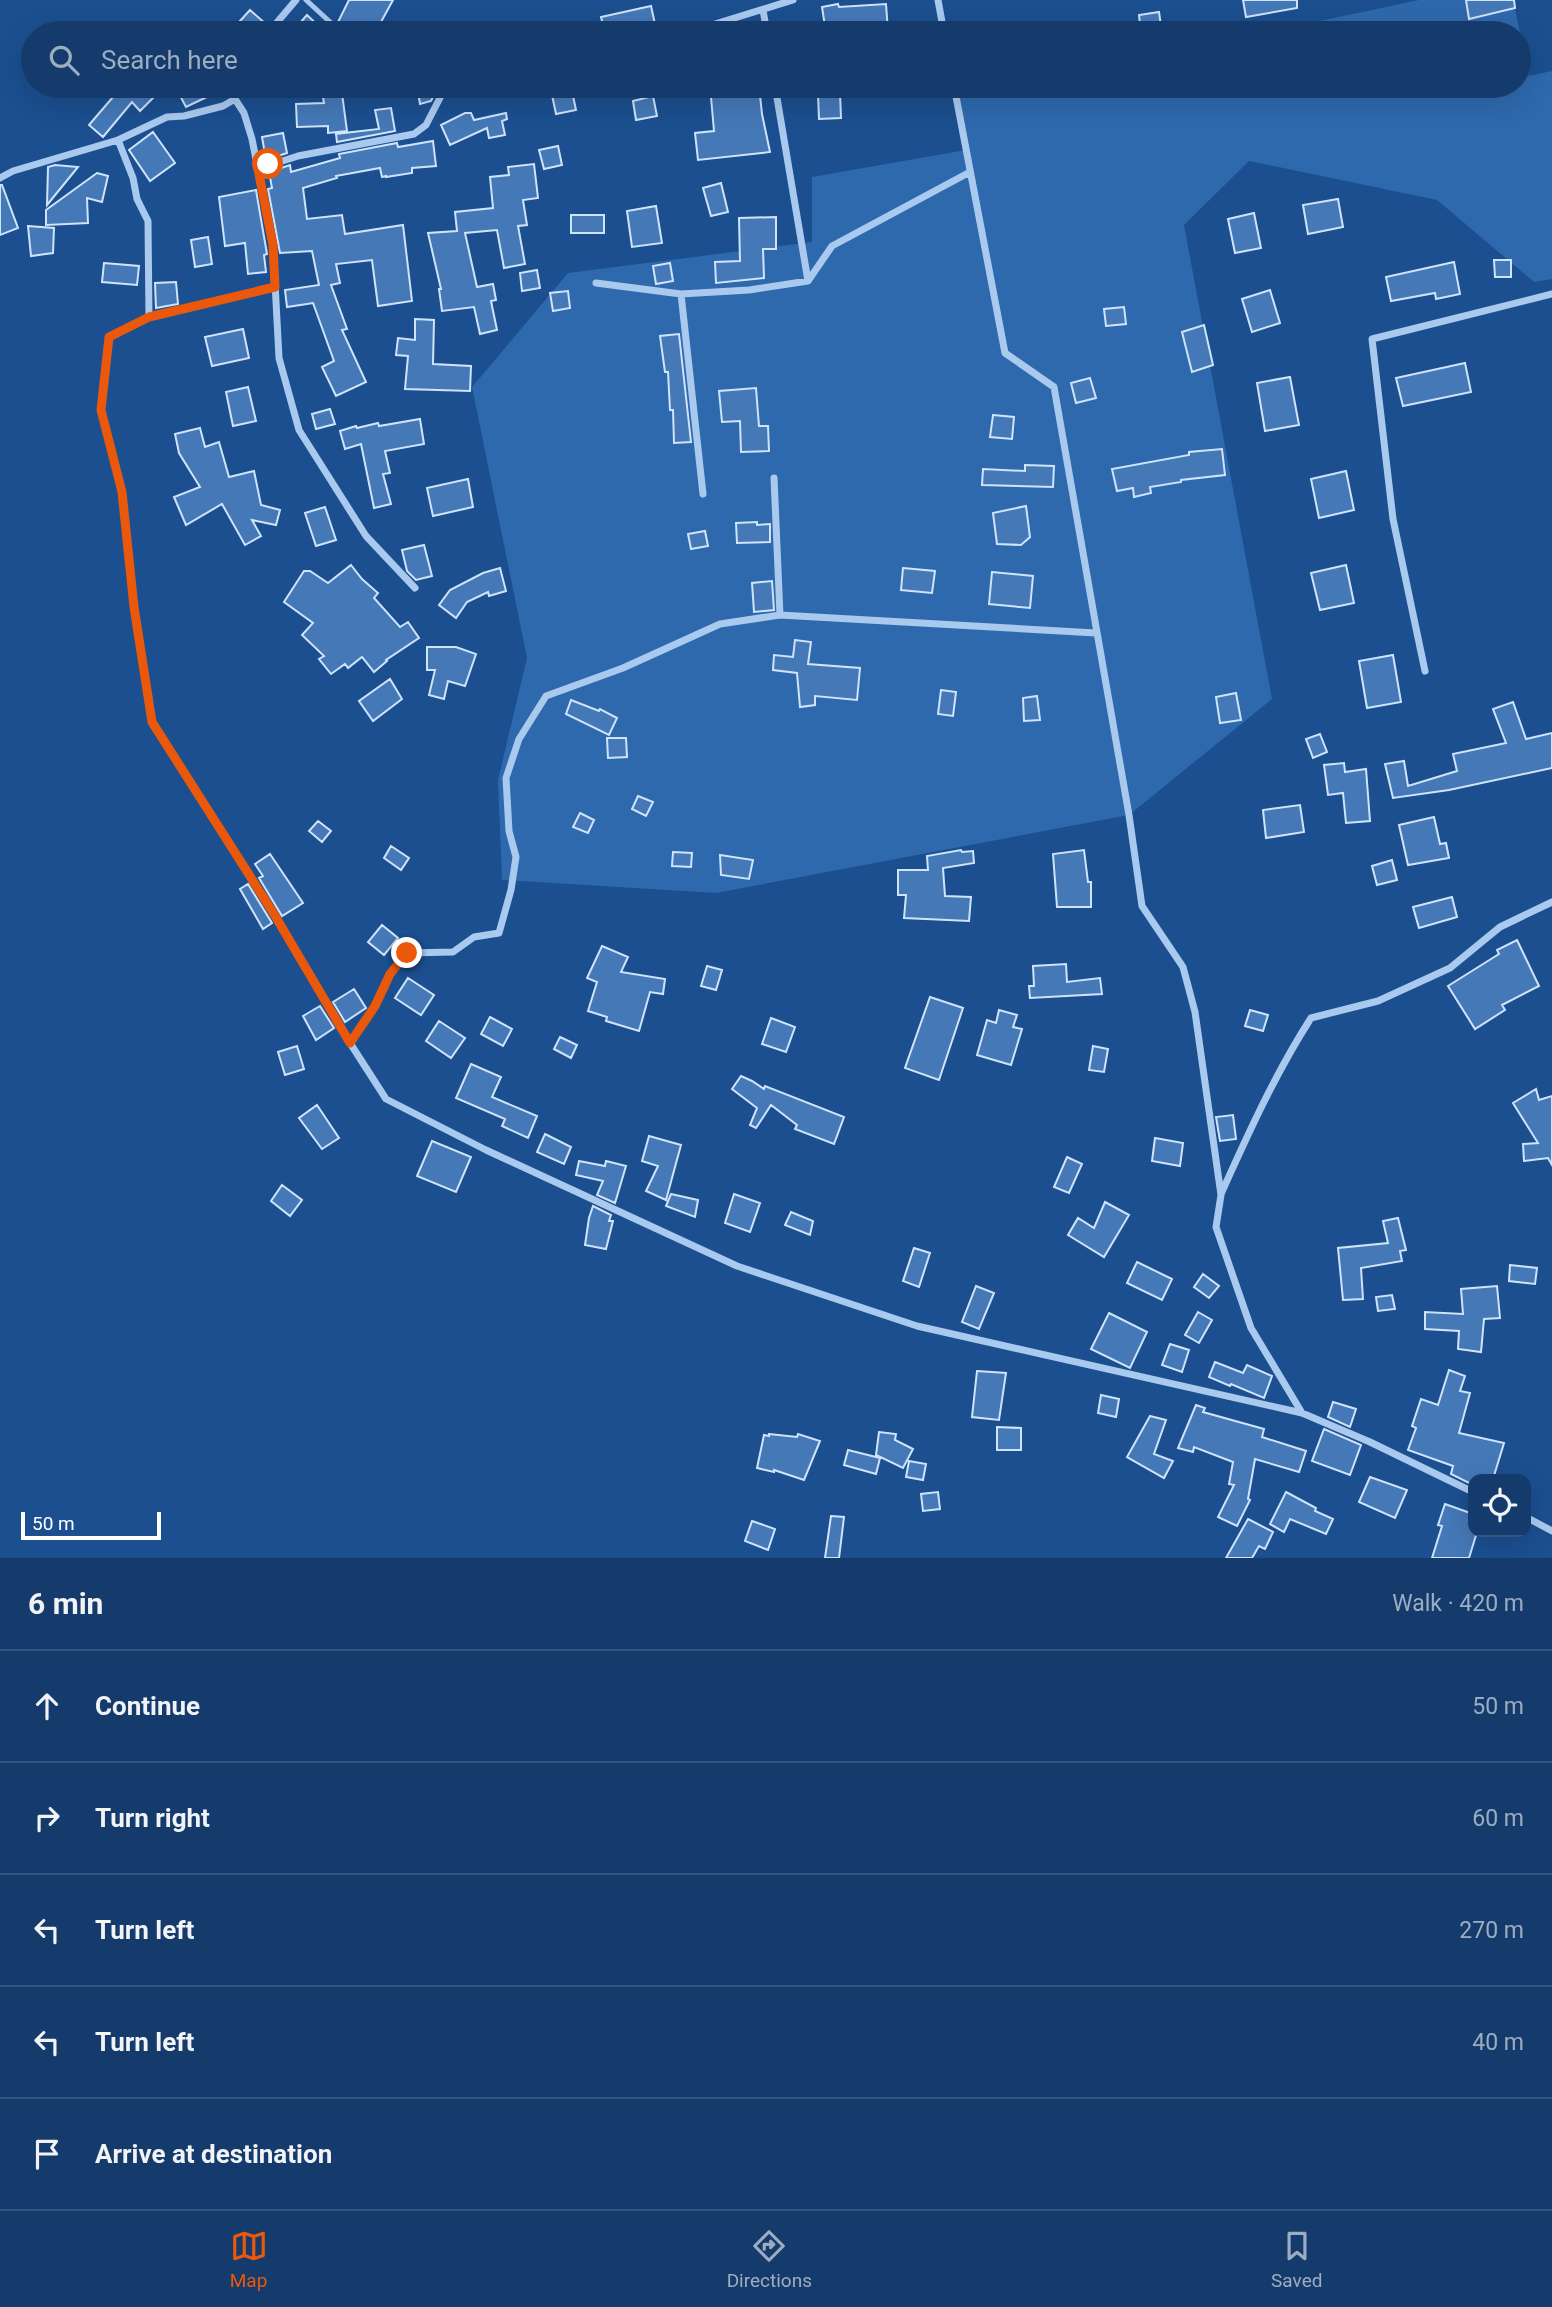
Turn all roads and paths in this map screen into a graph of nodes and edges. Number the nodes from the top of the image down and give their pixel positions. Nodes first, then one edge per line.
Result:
1 (306, 0) edge
2 (793, 0) edge
3 (938, 0) edge
4 (293, 1) edge
5 (763, 10) junction
6 (277, 21) edge
7 (329, 21) edge
8 (726, 21) edge
9 (765, 21) edge
10 (942, 21) edge
11 (440, 98) edge
12 (777, 98) edge
13 (956, 98) edge
14 (234, 99) joint
15 (118, 140) junction
16 (258, 169) junction
17 (970, 172) junction
18 (0, 178) edge
19 (808, 281) junction
20 (596, 283) dead end
21 (275, 287) junction
22 (681, 293) junction
23 (1552, 294) edge
24 (149, 317) junction
25 (774, 478) dead end
26 (703, 494) dead end
27 (415, 588) dead end
28 (780, 615) junction
29 (1096, 633) junction
30 (1425, 671) dead end
31 (1552, 902) edge
32 (350, 1043) junction
33 (1221, 1195) junction
34 (1302, 1413) junction
35 (1468, 1490) edge
36 (1531, 1520) edge
37 (1552, 1531) edge

1 - 7 lane
2 - 5 street
3 - 10 street
4 - 6 street
5 - 8 street
5 - 9 street
11 - 16 street
12 - 19 street
13 - 17 street
14 - 15 street
14 - 16 street
15 - 18 street
15 - 24 street
16 - 21 street
17 - 19 street
17 - 29 street
19 - 22 street
20 - 22 street
21 - 24 street
21 - 27 street
22 - 26 street
23 - 30 street
24 - 32 street
25 - 28 street
28 - 29 street
28 - 32 street
29 - 33 street
31 - 33 street
32 - 34 street
33 - 34 street
34 - 35 street
36 - 37 street

